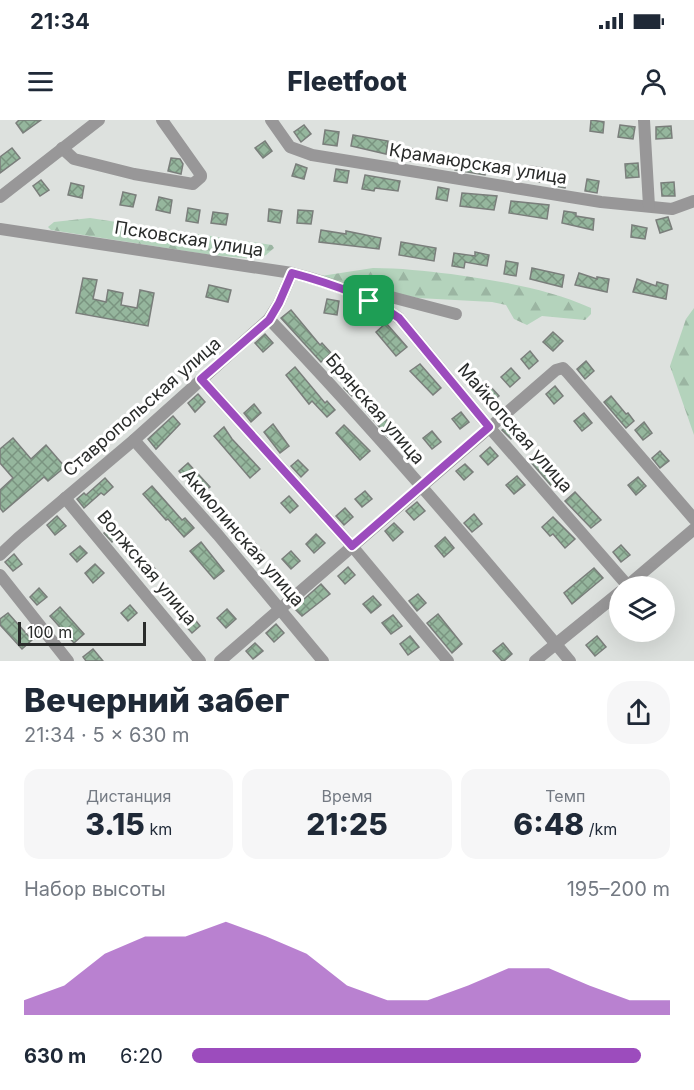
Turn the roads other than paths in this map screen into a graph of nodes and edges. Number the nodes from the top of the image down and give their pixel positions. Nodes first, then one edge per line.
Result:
1 (99, 120) edge
2 (162, 120) edge
3 (271, 120) edge
4 (644, 120) edge
5 (62, 148) junction
6 (0, 197) edge
7 (694, 201) edge
8 (649, 206) junction
9 (0, 229) edge
10 (292, 273) junction
11 (369, 301) junction
12 (456, 314) dead end
13 (269, 320) junction
14 (201, 379) junction
15 (489, 427) junction
16 (134, 440) junction
17 (420, 487) junction
18 (65, 498) junction
19 (694, 519) edge
20 (694, 529) edge
21 (352, 546) junction
22 (0, 555) edge
23 (0, 575) edge
24 (615, 576) edge
25 (639, 576) edge
26 (609, 601) edge
27 (279, 608) junction
28 (555, 644) junction
29 (68, 661) edge
30 (200, 661) edge
31 (220, 661) edge
32 (323, 661) edge
33 (448, 661) edge
34 (535, 661) edge
35 (570, 661) edge

1 - 5 street
2 - 5 street
3 - 8 street, Крамаюрская улица
4 - 8 street
5 - 6 street
7 - 8 street, Крамаюрская улица
9 - 10 street, Псковская улица
10 - 11 street, Псковская улица
10 - 13 street, Ставропольская улица
11 - 12 street
11 - 15 street, Майкопская улица
13 - 14 street, Ставропольская улица
13 - 17 street, Брянская улица
14 - 16 street, Ставропольская улица
14 - 21 street
15 - 17 street
15 - 19 street
15 - 24 street, Майкопская улица
16 - 18 street, Ставропольская улица
16 - 27 street, Акмолинская улица
17 - 21 street
17 - 28 street, Брянская улица
18 - 22 street, Ставропольская улица
18 - 30 street, Волжская улица
20 - 25 street
21 - 27 street
21 - 33 street
23 - 29 street
26 - 28 street
27 - 31 street
27 - 32 street, Акмолинская улица
28 - 34 street
28 - 35 street, Брянская улица

